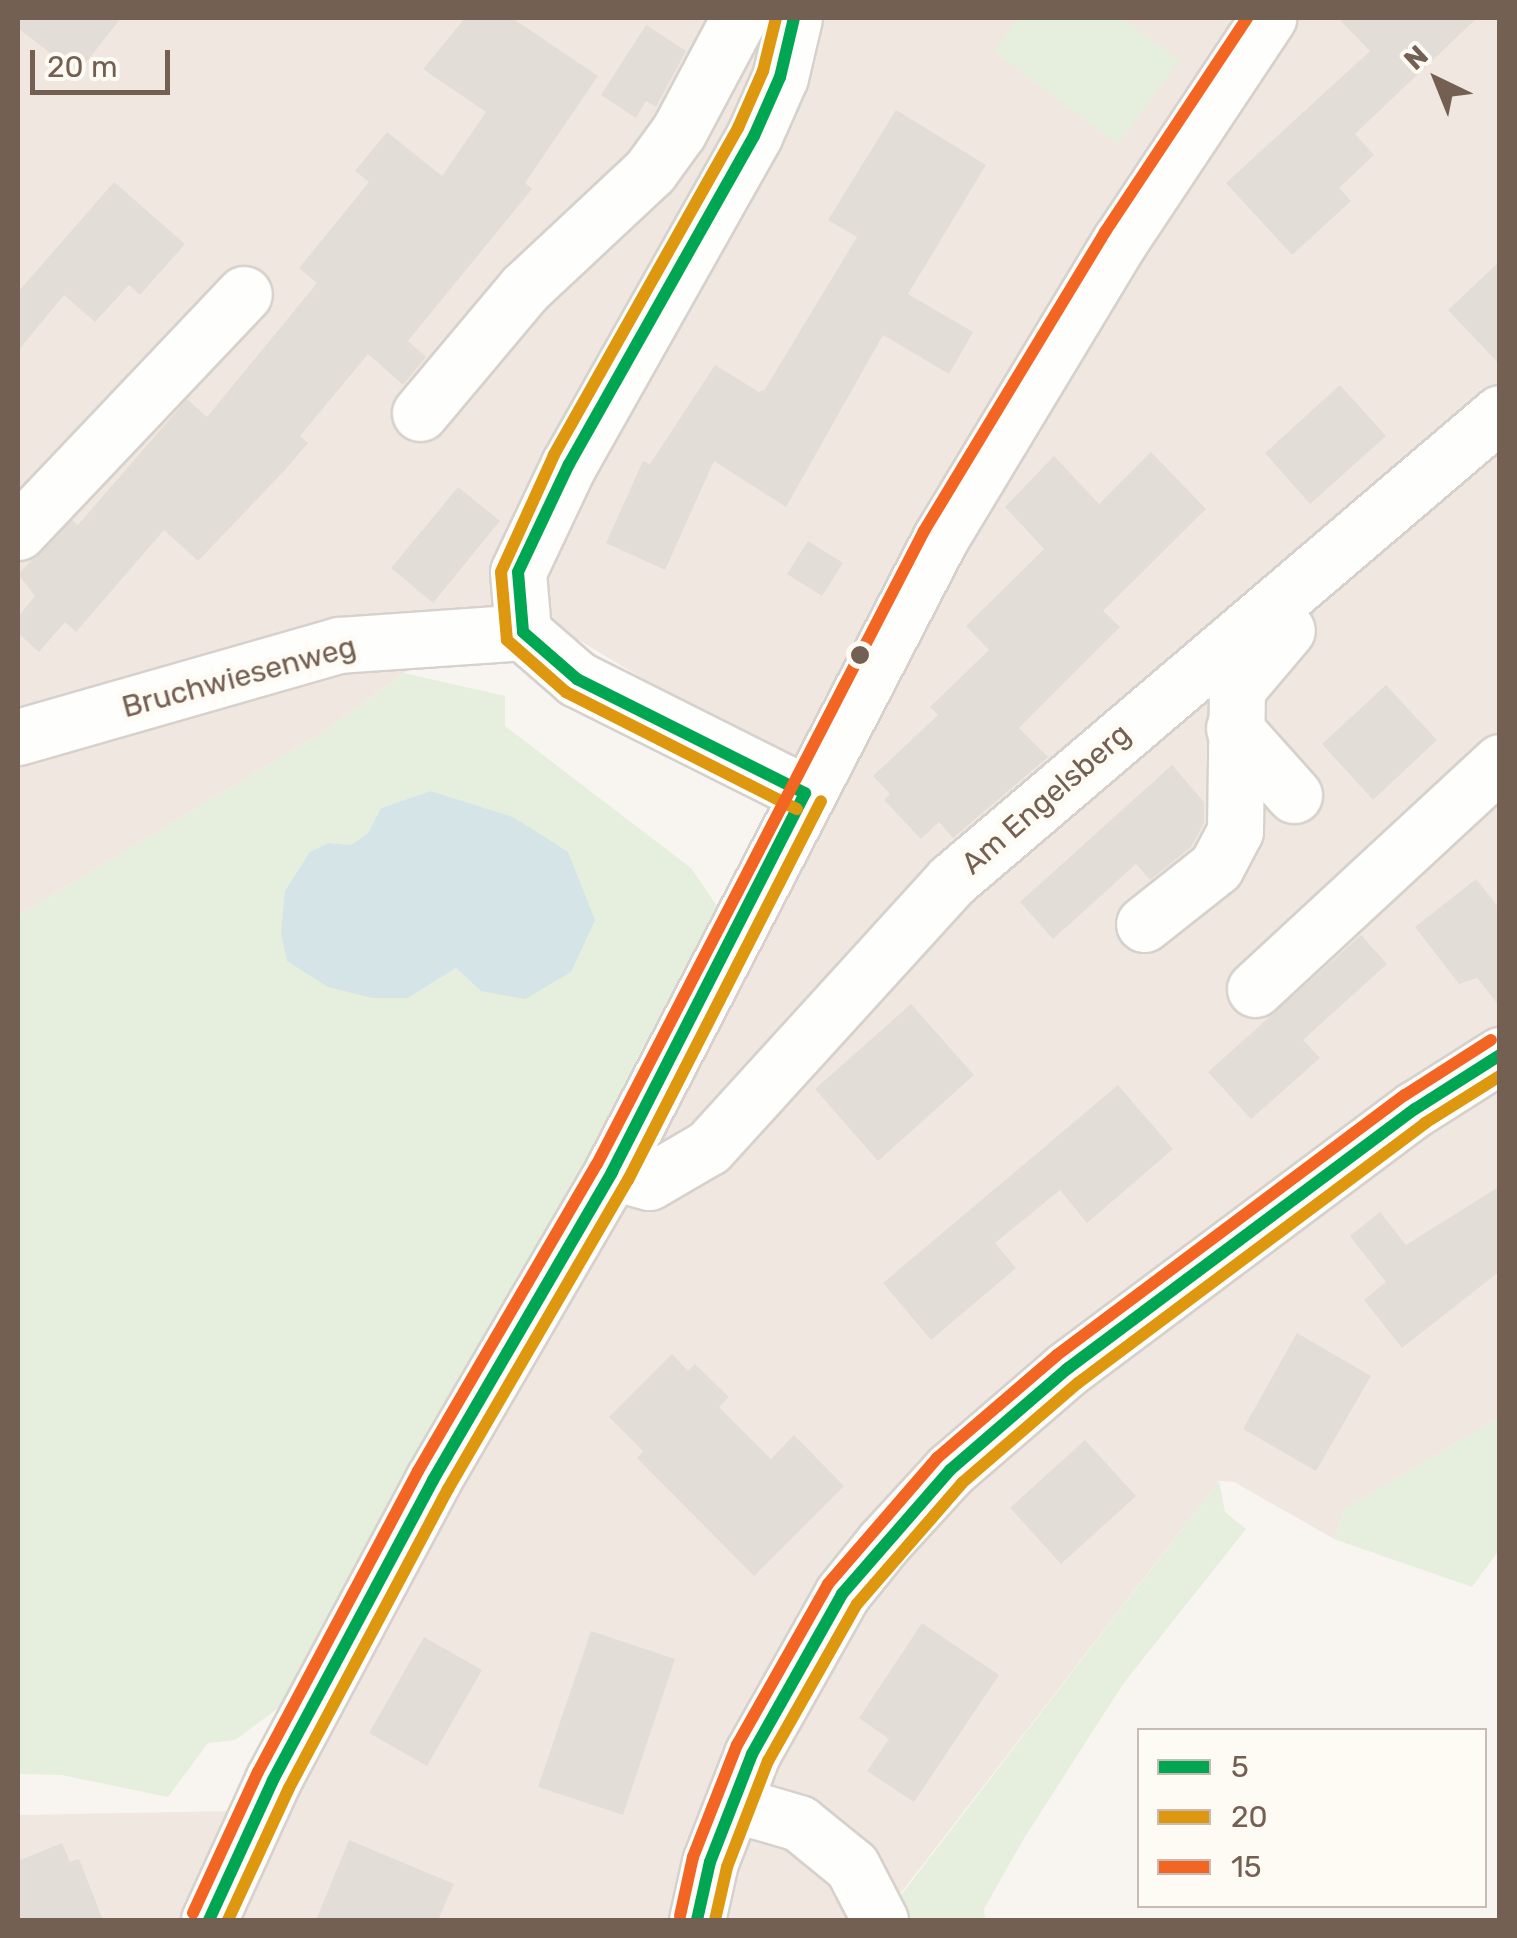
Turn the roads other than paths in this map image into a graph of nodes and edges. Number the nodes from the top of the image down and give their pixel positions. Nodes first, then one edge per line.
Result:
1 (739, 18) edge
2 (794, 18) edge
3 (1268, 18) edge
4 (244, 294) dead end
5 (420, 413) dead end
6 (1500, 414) edge
7 (18, 532) edge
8 (1320, 566) junction
9 (523, 632) junction
10 (1234, 728) junction
11 (18, 737) edge
12 (1500, 762) edge
13 (805, 793) junction
14 (1294, 795) dead end
15 (1144, 924) dead end
16 (1254, 989) dead end
17 (1485, 1079) edge
18 (612, 1172) junction
19 (734, 1804) junction
20 (209, 1920) edge
21 (697, 1920) edge
22 (880, 1920) edge

1 - 5 street
2 - 9 street
3 - 13 street
4 - 7 street
6 - 8 street, Am Engelsberg
8 - 10 street
8 - 18 street, Am Engelsberg
9 - 11 street, Bruchwiesenweg
9 - 13 street
10 - 14 street
10 - 15 street
12 - 16 street
13 - 18 street
17 - 19 street
18 - 20 street
19 - 21 street
19 - 22 street

